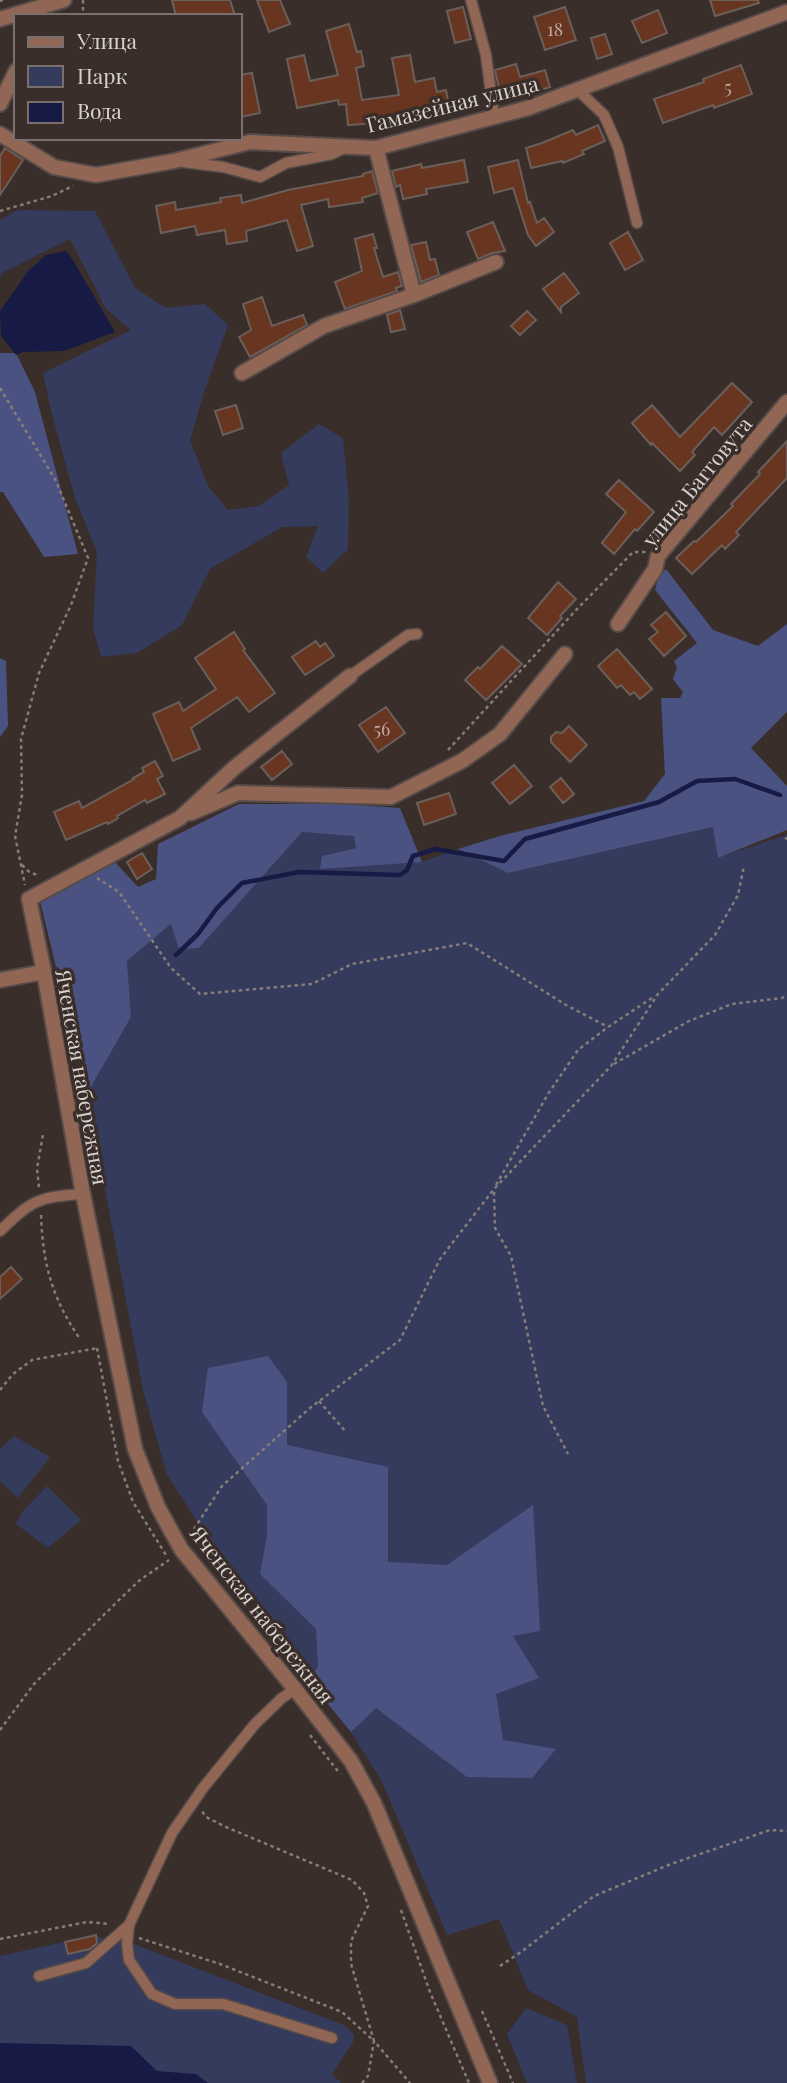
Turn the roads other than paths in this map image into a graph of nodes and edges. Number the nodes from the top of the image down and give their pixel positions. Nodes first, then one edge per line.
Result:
1 (64, 0) edge
2 (471, 0) edge
3 (46, 10) edge
4 (787, 12) edge
5 (26, 14) edge
6 (14, 75) edge
7 (578, 90) junction
8 (0, 104) edge
9 (494, 117) junction
10 (0, 134) edge
11 (346, 147) junction
12 (376, 148) junction
13 (174, 161) junction
14 (637, 223) dead end
15 (496, 262) dead end
16 (414, 295) junction
17 (243, 373) dead end
18 (787, 402) edge
19 (618, 624) dead end
20 (417, 634) dead end
21 (565, 654) dead end
22 (350, 676) joint
23 (180, 818) junction
24 (44, 971) junction
25 (0, 981) edge
26 (83, 1194) junction
27 (0, 1231) edge
28 (295, 1689) junction
29 (129, 1926) junction
30 (39, 1976) dead end
31 (332, 2038) dead end
32 (490, 2083) edge

1 - 3 street
2 - 9 lane
3 - 5 street
4 - 7 street, Гамазейная улица
6 - 8 street
7 - 9 street, Гамазейная улица
7 - 14 lane
9 - 12 street, Гамазейная улица
10 - 13 street, Гамазейная улица
11 - 12 street, Гамазейная улица
11 - 13 street, Гамазейная улица
11 - 13 lane
12 - 16 street
15 - 16 street
16 - 17 street
18 - 19 street, улица Багговута
20 - 22 lane
21 - 23 street
22 - 23 street
23 - 24 street, Яченская набережная
24 - 25 street
24 - 26 street, Яченская набережная
26 - 27 lane
26 - 28 street, Яченская набережная
28 - 29 lane
28 - 32 street, Яченская набережная
29 - 30 lane
29 - 31 lane

